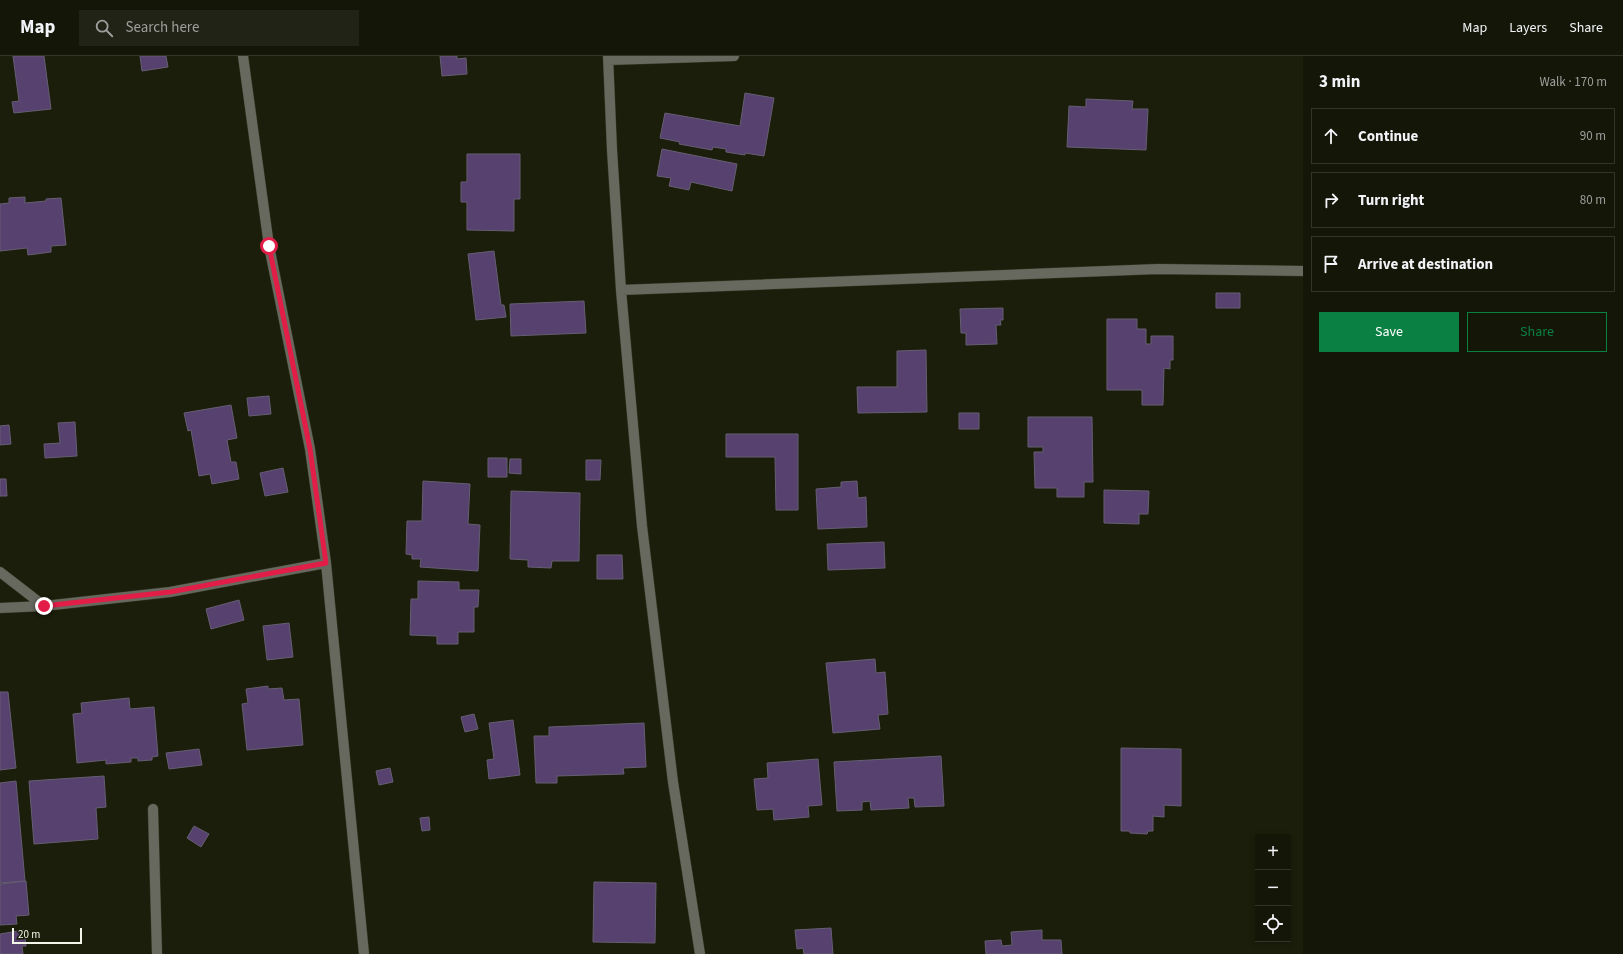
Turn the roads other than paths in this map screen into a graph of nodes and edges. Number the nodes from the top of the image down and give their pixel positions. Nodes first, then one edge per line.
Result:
1 (242, 56) edge
2 (734, 56) edge
3 (609, 58) edge
4 (1303, 271) edge
5 (621, 290) junction
6 (326, 563) junction
7 (0, 572) edge
8 (44, 606) junction
9 (0, 608) edge
10 (152, 809) dead end
11 (157, 954) edge
12 (364, 954) edge
13 (700, 954) edge

1 - 6 street
2 - 3 street
3 - 5 street
4 - 5 street
5 - 13 street
6 - 8 street
6 - 12 street
7 - 8 street
8 - 9 street
10 - 11 street

